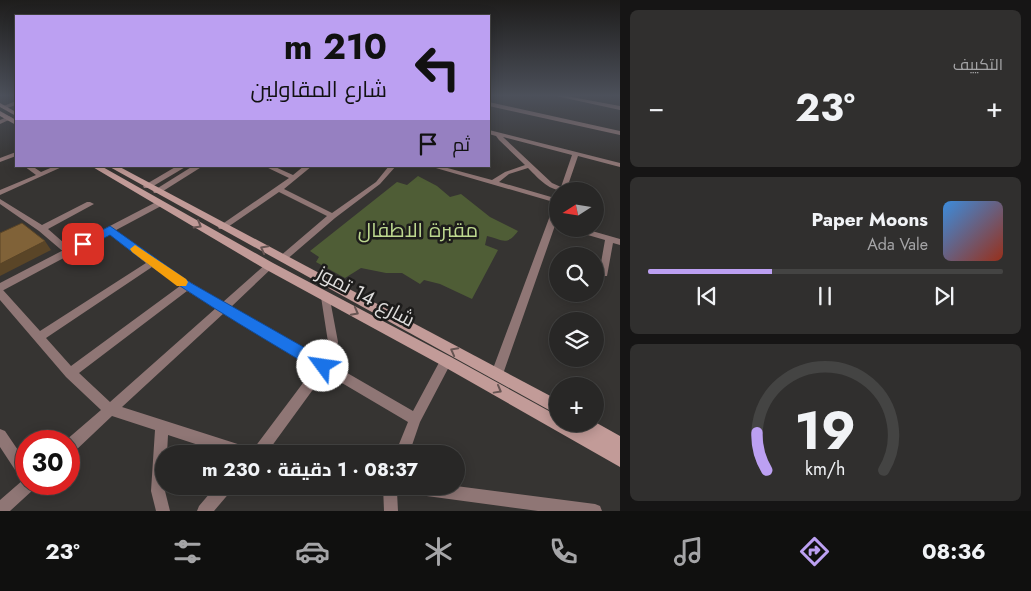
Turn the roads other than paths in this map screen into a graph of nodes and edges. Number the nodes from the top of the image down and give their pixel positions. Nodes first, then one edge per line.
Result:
1 (561, 120) edge
2 (490, 132) edge
3 (620, 133) edge
4 (499, 135) junction
5 (576, 154) junction
6 (14, 157) edge
7 (0, 160) edge
8 (620, 165) edge
9 (529, 166) junction
10 (29, 167) edge
11 (60, 167) edge
12 (97, 167) edge
13 (114, 167) edge
14 (269, 167) edge
15 (308, 167) edge
16 (392, 167) edge
17 (436, 167) edge
18 (184, 169) edge
19 (41, 175) junction
20 (294, 178) junction
21 (566, 182) edge
22 (493, 183) junction
23 (549, 184) edge
24 (279, 189) junction
25 (0, 193) edge
26 (155, 193) junction
27 (549, 199) edge
28 (0, 201) edge
29 (90, 204) dead end
30 (332, 216) junction
31 (34, 223) junction
32 (222, 227) junction
33 (26, 228) edge
34 (42, 229) junction
35 (110, 230) junction
36 (604, 237) edge
37 (549, 238) edge
38 (609, 238) junction
39 (620, 242) edge
40 (69, 252) junction
41 (282, 259) junction
42 (152, 263) junction
43 (269, 266) junction
44 (604, 274) dead end
45 (187, 286) junction
46 (0, 288) edge
47 (0, 293) edge
48 (326, 297) junction
49 (225, 308) junction
50 (39, 337) junction
51 (446, 361) junction
52 (323, 366) junction
53 (70, 373) junction
54 (497, 374) junction
55 (549, 403) edge
56 (109, 410) junction
57 (416, 419) junction
58 (162, 426) junction
59 (599, 432) edge
60 (0, 436) edge
61 (80, 437) edge
62 (620, 444) edge
63 (220, 445) edge
64 (265, 445) edge
65 (406, 445) edge
66 (15, 458) edge
67 (620, 459) edge
68 (465, 494) edge
69 (17, 495) edge
70 (218, 495) edge
71 (390, 495) edge
72 (0, 510) edge
73 (163, 511) edge
74 (204, 511) edge
75 (391, 511) edge
76 (596, 511) edge

1 - 3 street
2 - 4 street
4 - 5 street
4 - 9 street
5 - 8 street
5 - 21 street
6 - 7 street
9 - 22 street
9 - 23 street
10 - 19 street
11 - 19 street
12 - 26 main road, شارع 14 تموز
13 - 26 main road, شارع 14 تموز
14 - 20 street
15 - 20 street
16 - 30 street
17 - 22 street
18 - 26 street
19 - 25 street
20 - 24 street
22 - 27 street
24 - 30 street
24 - 32 street
26 - 32 main road, شارع 14 تموز
26 - 35 street
26 -> 43 main road, شارع 14 تموز
28 - 31 street
29 - 34 street
30 - 41 street
31 - 33 street
31 - 34 street
41 -> 32 main road, شارع 14 تموز
34 - 40 street
35 - 40 street
35 - 42 street
36 - 38 street
37 - 54 street
38 - 39 street
38 - 44 street
40 - 46 street
54 -> 41 main road, شارع 14 تموز
42 - 45 street
42 - 50 street
43 - 48 main road, شارع 14 تموز
43 - 49 street
45 - 49 street
45 - 53 street
47 - 50 street
48 -> 51 main road, شارع 14 تموز
48 - 52 street
49 - 52 street
49 - 56 street
50 - 53 street
51 - 57 street
51 -> 67 main road, شارع 14 تموز
52 - 57 street
52 - 64 street
53 - 56 street
54 - 55 main road, شارع 14 تموز
56 - 58 street
56 - 61 street
57 - 65 street
58 - 63 street
58 - 73 street
59 - 62 main road
60 - 66 street
68 - 76 street
69 - 72 street
70 - 74 street
71 - 75 street

